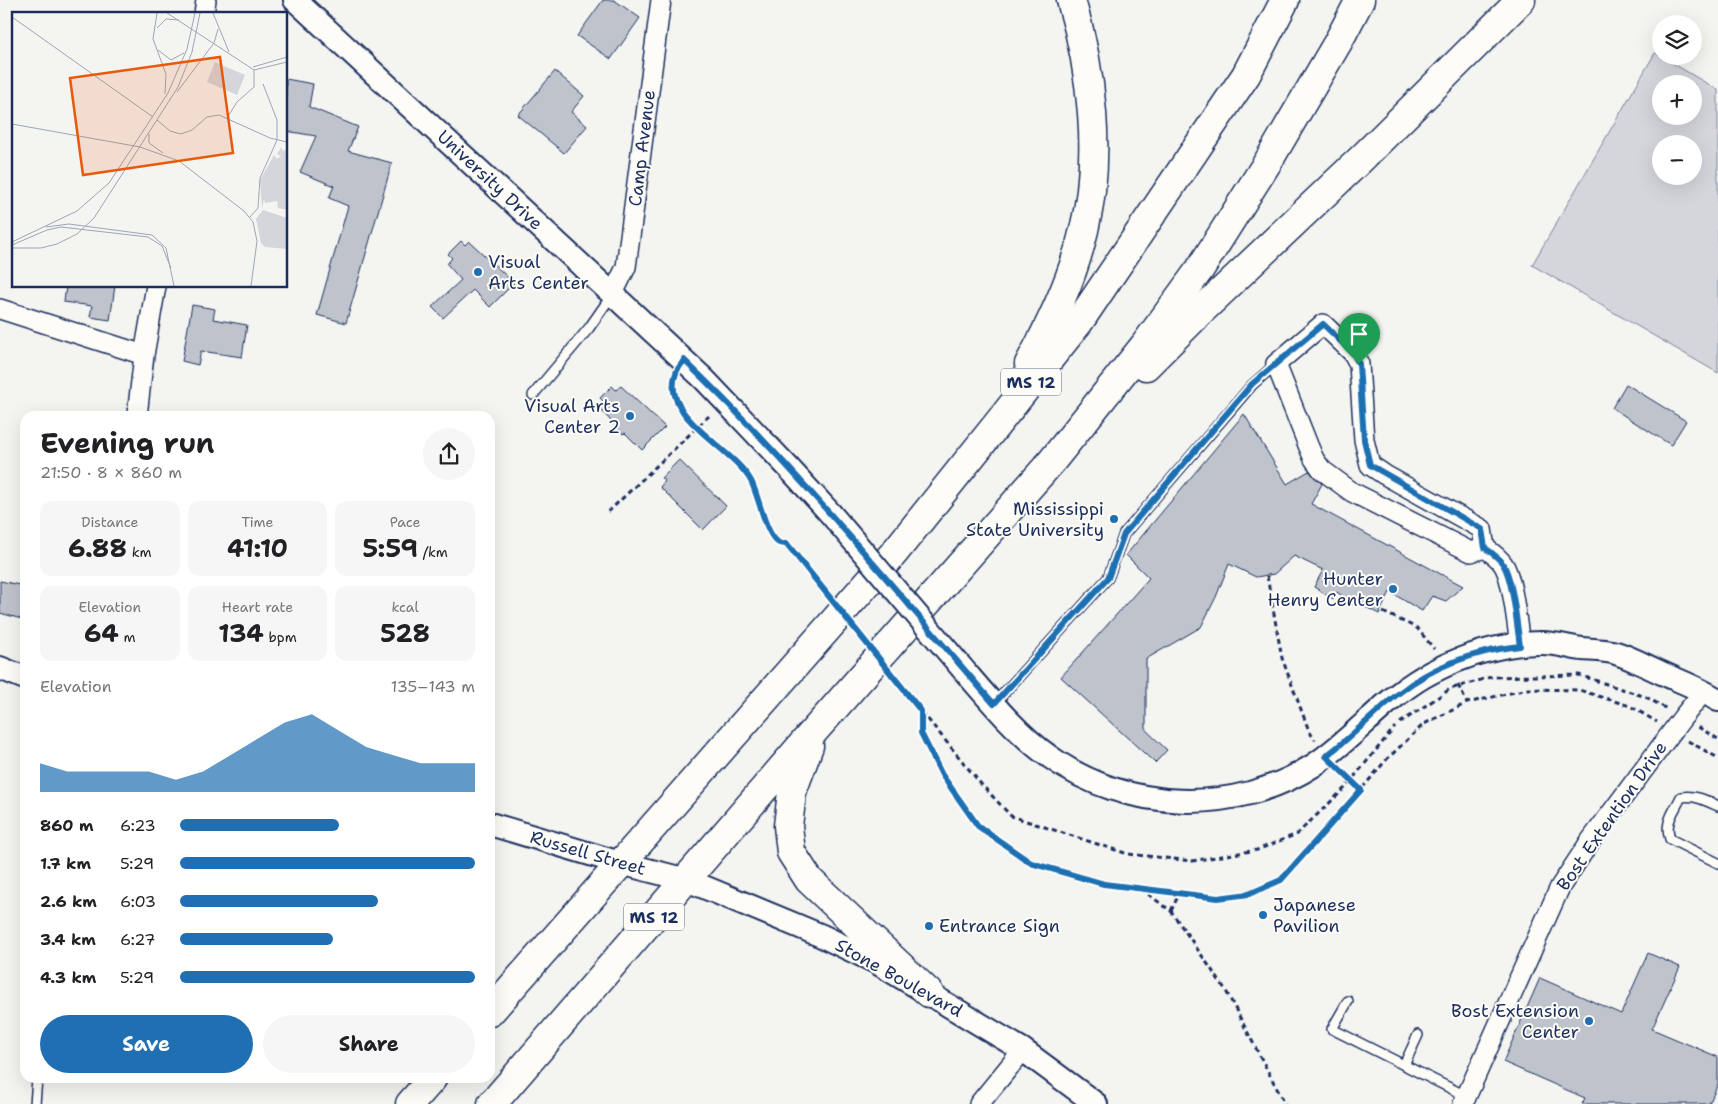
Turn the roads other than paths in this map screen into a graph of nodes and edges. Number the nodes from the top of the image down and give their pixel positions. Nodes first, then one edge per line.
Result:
1 (295, 0) edge
2 (661, 0) edge
3 (1071, 0) edge
4 (1285, 0) edge
5 (1360, 0) edge
6 (1520, 0) edge
7 (156, 288) edge
8 (613, 294) junction
9 (0, 309) edge
10 (144, 355) junction
11 (1276, 364) junction
12 (533, 395) dead end
13 (138, 411) edge
14 (1052, 461) junction
15 (1370, 465) junction
16 (959, 471) junction
17 (1352, 492) junction
18 (1485, 548) junction
19 (1520, 646) junction
20 (0, 668) edge
21 (20, 676) edge
22 (1713, 689) edge
23 (994, 704) junction
24 (814, 731) junction
25 (1718, 806) edge
26 (495, 826) edge
27 (620, 863) junction
28 (1718, 863) edge
29 (687, 880) junction
30 (929, 993) junction
31 (1348, 1001) dead end
32 (495, 1006) edge
33 (1418, 1034) dead end
34 (1023, 1050) junction
35 (1404, 1065) junction
36 (37, 1083) edge
37 (428, 1083) edge
38 (1465, 1100) edge
39 (35, 1104) edge
40 (410, 1104) edge
41 (492, 1104) edge
42 (979, 1104) edge
43 (1096, 1104) edge

1 - 8 street, University Drive
2 - 8 street, Camp Avenue
3 - 16 main road
4 - 16 main road, MS 12
5 - 14 main road, MS 12
6 - 14 main road
7 - 10 street
8 - 12 lane
8 - 23 street, University Drive, bridge
9 - 10 street
10 - 13 street
11 - 15 street
11 - 17 street
11 - 23 lane
14 - 24 main road, MS 12
15 - 17 street
15 - 18 street
16 - 27 main road, MS 12
17 - 18 street
18 - 19 street
19 - 22 street, University Drive
19 - 23 street, University Drive
20 - 21 street
22 - 38 street, Bost Extention Drive
24 - 29 main road, MS 12
24 - 30 main road
25 - 28 lane
26 - 27 street, Russell Street
27 - 29 street, Russell Street
27 - 32 main road, MS 12
29 - 30 street, Stone Boulevard
29 - 41 main road, MS 12
30 - 34 street, Stone Boulevard
31 - 35 lane
33 - 35 lane
34 - 42 street
34 - 43 street, Stone Boulevard
35 - 38 lane
36 - 39 lane
37 - 40 main road

